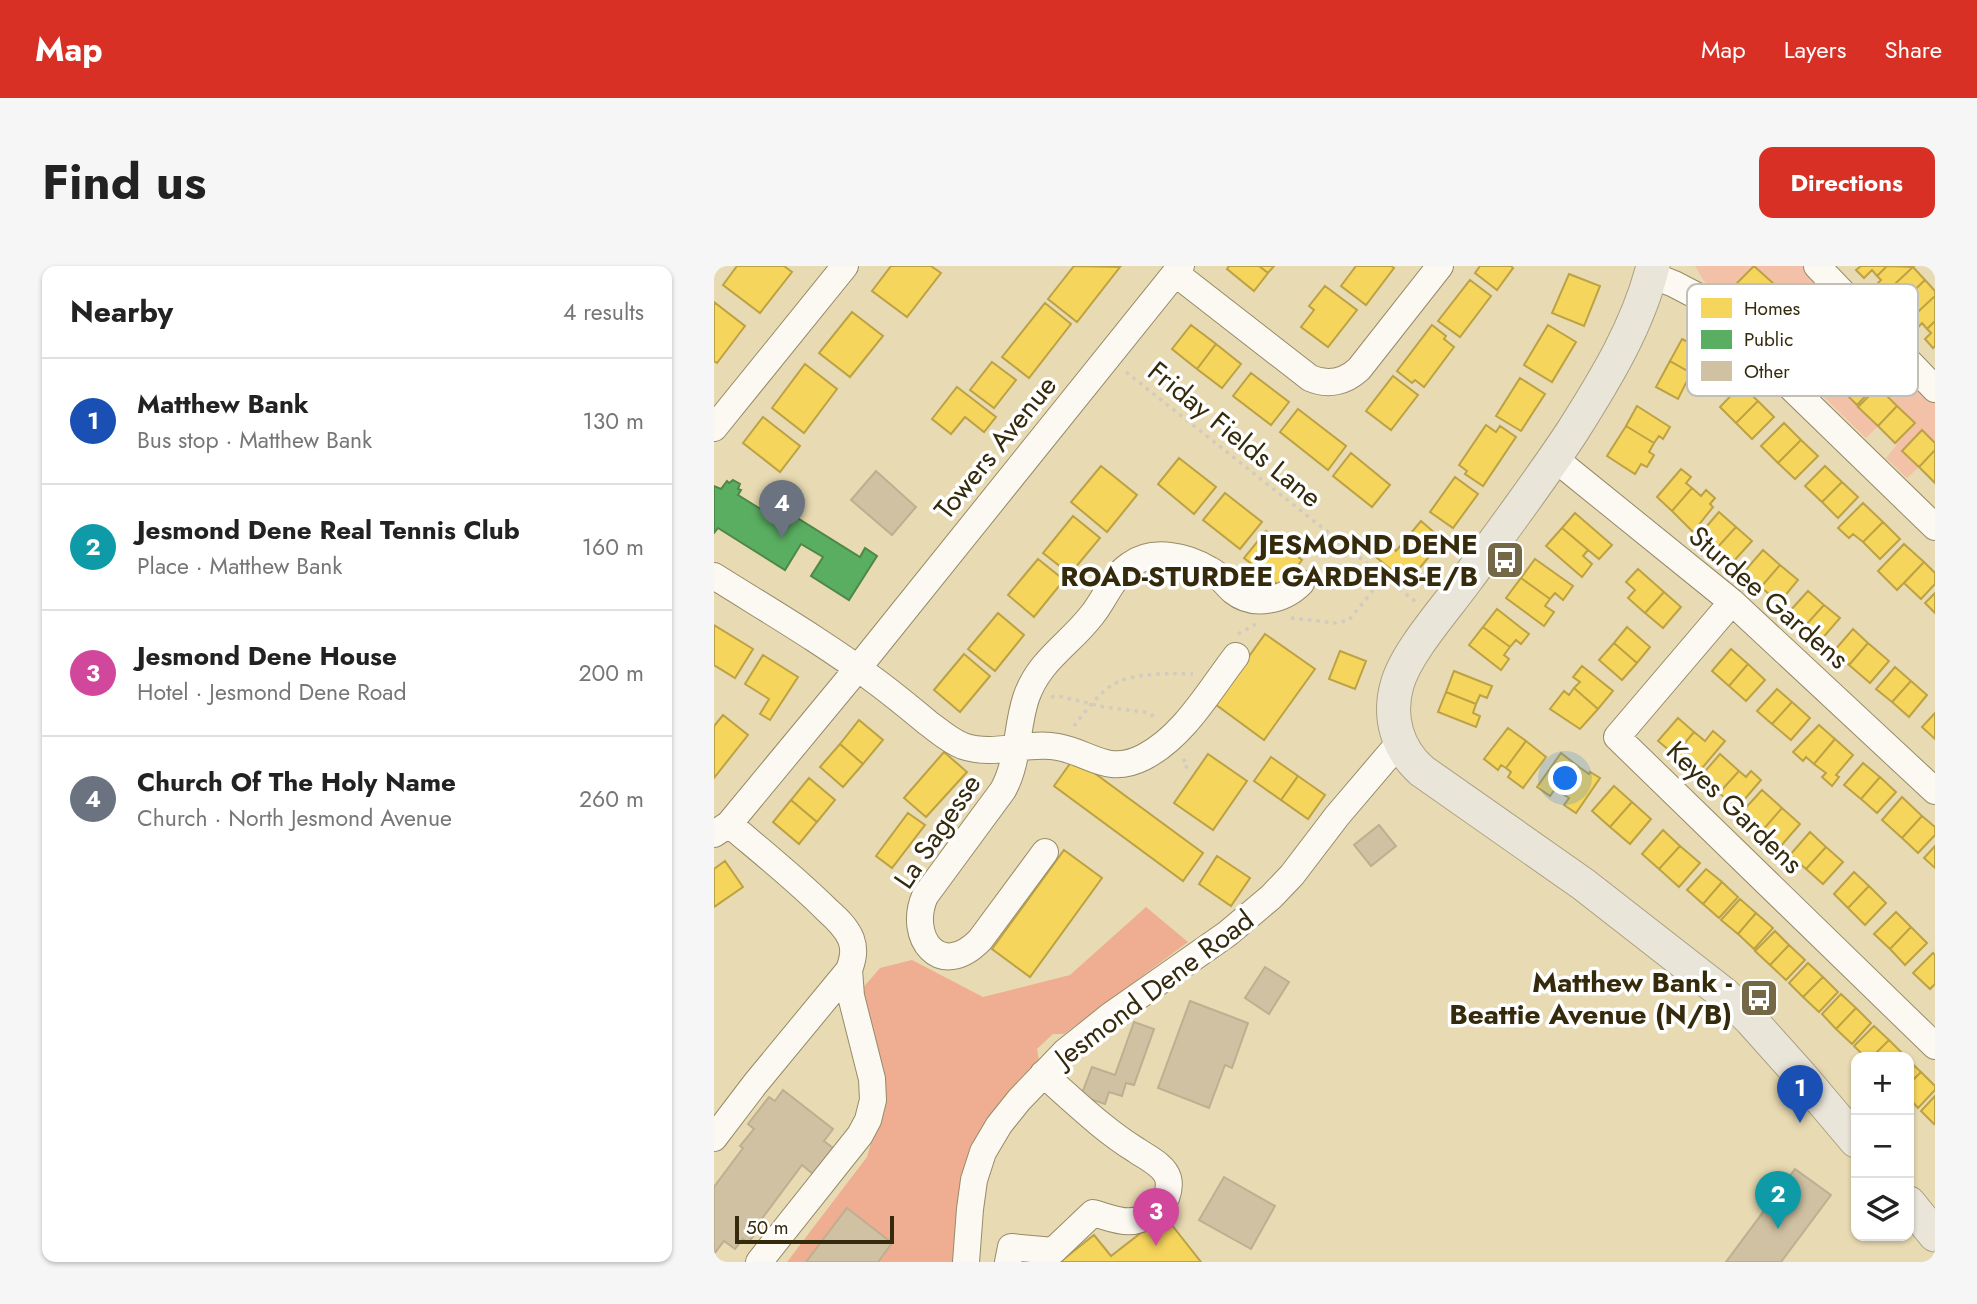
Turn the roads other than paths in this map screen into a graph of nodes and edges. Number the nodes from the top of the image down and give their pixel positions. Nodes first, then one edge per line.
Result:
1 (845, 266) edge
2 (1440, 266) edge
3 (1817, 266) edge
4 (1178, 270) edge
5 (1652, 271) edge
6 (1834, 284) edge
7 (1687, 290) edge
8 (1918, 371) edge
9 (1935, 389) edge
10 (1800, 396) edge
11 (714, 429) edge
12 (1554, 458) junction
13 (1935, 527) edge
14 (714, 576) edge
15 (1300, 583) dead end
16 (1732, 602) junction
17 (1236, 646) road end
18 (858, 668) junction
19 (1400, 742) junction
20 (1017, 748) junction
21 (1935, 791) edge
22 (721, 829) edge
23 (1045, 852) dead end
24 (849, 970) junction
25 (1935, 1046) edge
26 (1043, 1074) junction
27 (1851, 1135) edge
28 (714, 1138) edge
29 (759, 1262) edge
30 (966, 1262) edge
31 (1008, 1262) edge

1 - 11 street
2 - 4 street
3 - 6 street
4 - 18 street, Towers Avenue
5 - 7 street
5 - 12 main road
8 - 9 street
10 - 13 street
12 - 16 street, Sturdee Gardens
12 - 19 main road
14 - 18 street, La Sagesse
15 - 20 street, La Sagesse
16 - 21 street, Sturdee Gardens
16 - 25 street, Keyes Gardens
17 - 20 street, La Sagesse
18 - 20 street, La Sagesse
18 - 22 street, Towers Avenue
19 - 26 street, Jesmond Dene Road
19 - 27 main road
20 - 23 street, La Sagesse
22 - 24 street
24 - 28 street
24 - 29 street
26 - 30 street, Jesmond Dene Road
26 - 31 street

